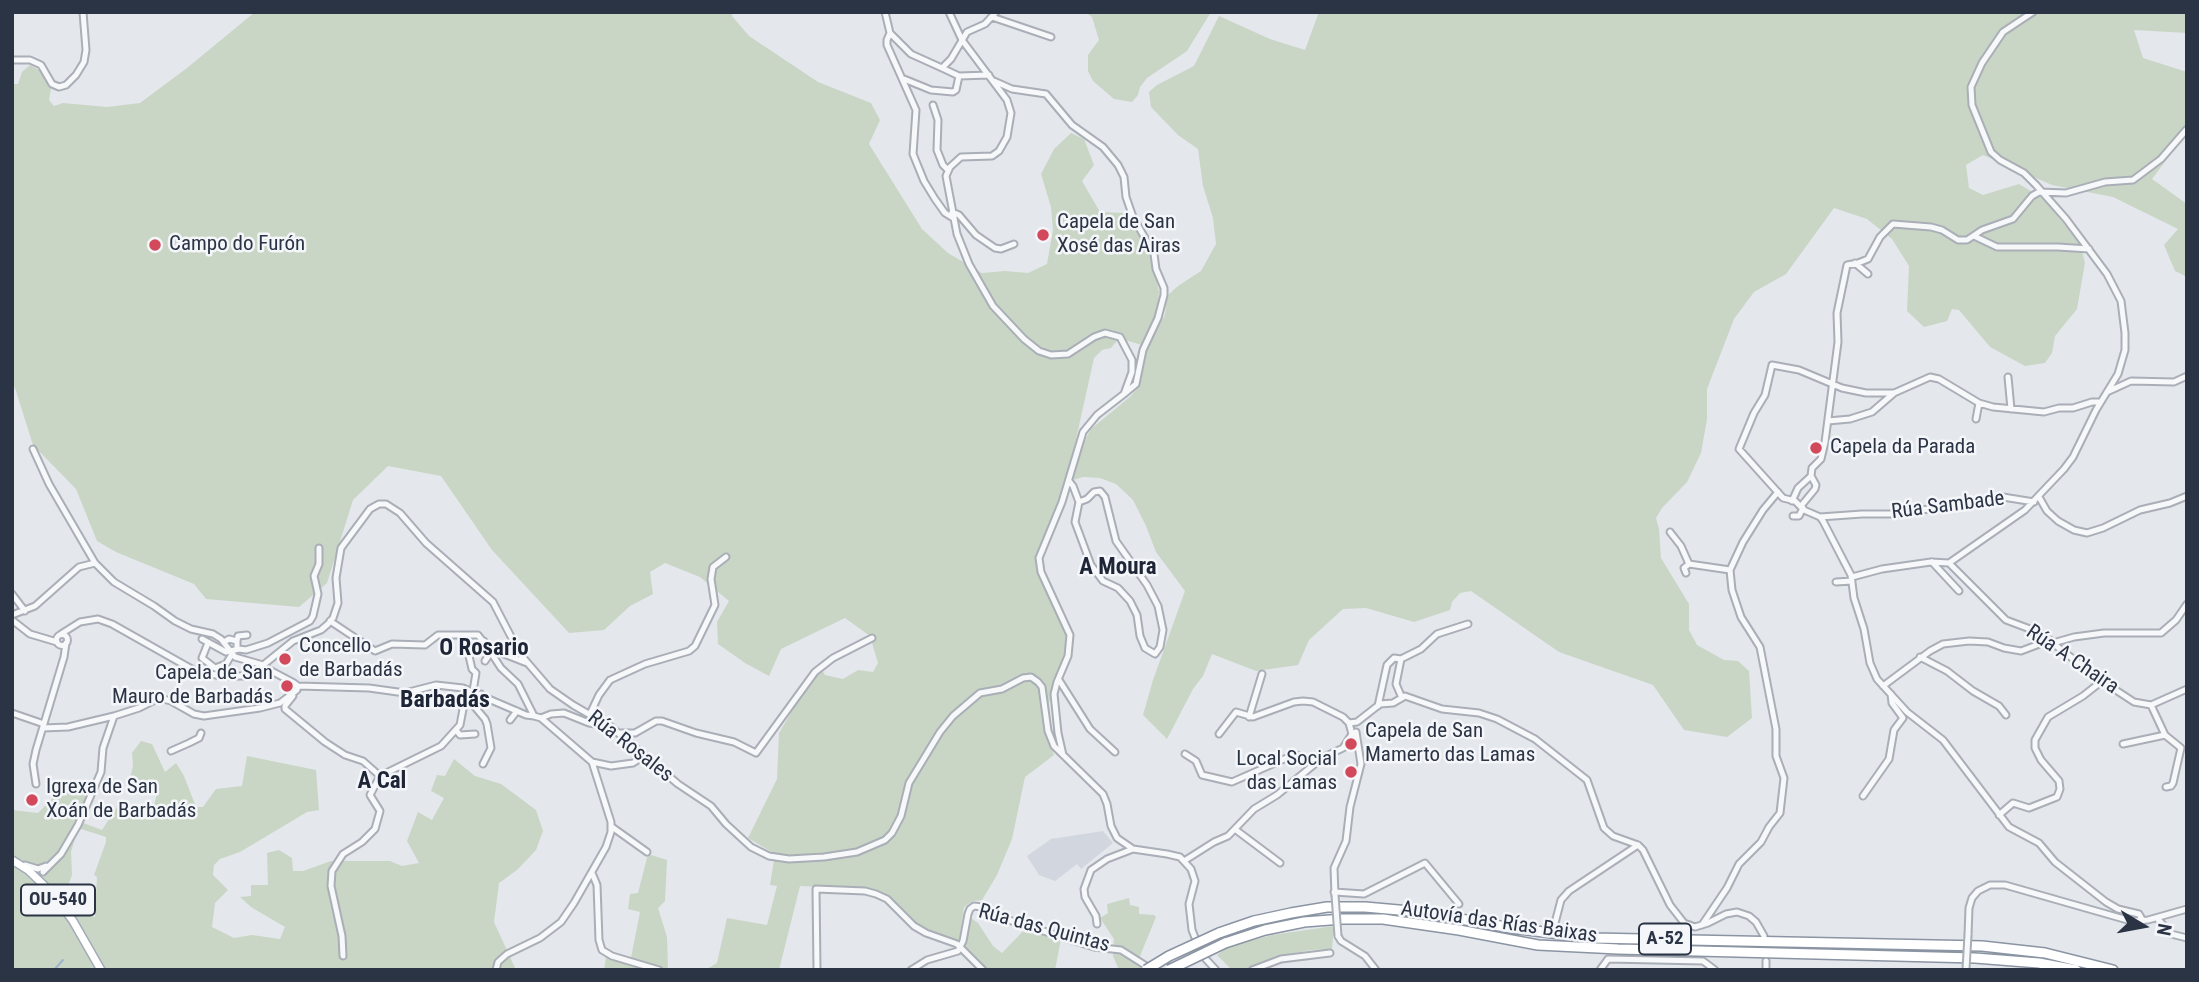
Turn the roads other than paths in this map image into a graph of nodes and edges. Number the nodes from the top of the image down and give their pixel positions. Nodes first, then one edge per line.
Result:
1 (83, 12) edge
2 (885, 12) edge
3 (949, 12) edge
4 (2033, 12) edge
5 (994, 14) edge
6 (890, 33) junction
7 (1051, 37) dead end
8 (962, 40) junction
9 (12, 60) edge
10 (942, 68) junction
11 (989, 75) junction
12 (959, 76) junction
13 (904, 79) junction
14 (994, 81) junction
15 (933, 105) dead end
16 (2187, 129) edge
17 (948, 170) junction
18 (2043, 193) junction
19 (952, 215) junction
20 (1974, 236) junction
21 (1014, 244) dead end
22 (2089, 249) junction
23 (1855, 264) junction
24 (1868, 274) dead end
25 (2187, 376) edge
26 (2008, 377) dead end
27 (1832, 384) junction
28 (2106, 392) junction
29 (1894, 393) junction
30 (1124, 394) junction
31 (2100, 402) junction
32 (1979, 403) junction
33 (2011, 409) junction
34 (1976, 419) dead end
35 (1828, 421) junction
36 (33, 449) dead end
37 (1811, 476) junction
38 (1069, 481) junction
39 (1778, 492) junction
40 (2187, 496) edge
41 (2037, 500) junction
42 (1792, 501) junction
43 (1079, 502) junction
44 (1802, 507) junction
45 (1793, 516) dead end
46 (1820, 517) junction
47 (1670, 533) dead end
48 (319, 548) dead end
49 (726, 556) dead end
50 (1932, 562) junction
51 (1949, 563) junction
52 (96, 564) junction
53 (1689, 564) junction
54 (1730, 570) junction
55 (1686, 573) dead end
56 (1852, 579) junction
57 (1836, 582) dead end
58 (1959, 592) dead end
59 (12, 594) edge
60 (2187, 604) edge
61 (25, 611) junction
62 (12, 617) edge
63 (331, 621) junction
64 (1468, 624) dead end
65 (247, 635) dead end
66 (872, 638) dead end
67 (61, 640) junction
68 (237, 641) junction
69 (484, 641) junction
70 (224, 642) junction
71 (2052, 642) junction
72 (237, 649) junction
73 (490, 650) junction
74 (231, 653) junction
75 (1920, 657) junction
76 (1401, 659) junction
77 (485, 661) dead end
78 (527, 663) junction
79 (263, 666) junction
80 (1262, 674) dead end
81 (1059, 680) junction
82 (2102, 681) junction
83 (1883, 686) junction
84 (297, 688) junction
85 (2187, 689) edge
86 (464, 691) junction
87 (472, 691) junction
88 (1891, 694) junction
89 (1402, 698) junction
90 (2153, 705) junction
91 (1378, 706) junction
92 (517, 711) junction
93 (12, 713) edge
94 (590, 715) junction
95 (2006, 715) dead end
96 (114, 716) junction
97 (534, 716) junction
98 (1249, 717) junction
99 (541, 718) junction
100 (510, 720) dead end
101 (1357, 722) junction
102 (1349, 723) junction
103 (44, 726) junction
104 (611, 727) junction
105 (201, 733) dead end
106 (458, 733) junction
107 (618, 733) junction
108 (475, 734) dead end
109 (1219, 734) dead end
110 (1354, 734) junction
111 (2165, 734) junction
112 (2123, 744) dead end
113 (464, 745) dead end
114 (171, 751) dead end
115 (1345, 751) dead end
116 (1115, 752) dead end
117 (1337, 752) junction
118 (1185, 754) dead end
119 (644, 756) junction
120 (419, 757) junction
121 (1064, 758) junction
122 (592, 762) junction
123 (421, 764) dead end
124 (483, 764) dead end
125 (1312, 765) junction
126 (400, 766) junction
127 (403, 774) dead end
128 (380, 776) junction
129 (36, 784) dead end
130 (2166, 787) dead end
131 (1863, 796) dead end
132 (1999, 815) junction
133 (612, 827) junction
134 (1236, 830) junction
135 (1638, 845) junction
136 (1127, 846) junction
137 (1133, 849) junction
138 (647, 852) dead end
139 (1121, 855) junction
140 (1184, 861) junction
141 (16, 862) edge
142 (1280, 863) dead end
143 (37, 871) junction
144 (592, 873) junction
145 (1334, 894) junction
146 (1459, 904) dead end
147 (2187, 909) edge
148 (2157, 918) junction
149 (2143, 921) junction
150 (1555, 923) dead end
151 (1097, 924) dead end
152 (1702, 925) junction
153 (1764, 936) dead end
154 (2187, 937) edge
155 (961, 947) junction
156 (1329, 953) dead end
157 (343, 956) dead end
158 (1766, 961) dead end
159 (1214, 968) edge
160 (1966, 969) edge
161 (101, 970) edge
162 (496, 970) edge
163 (659, 970) edge
164 (817, 970) edge
165 (911, 970) edge
166 (983, 970) edge
167 (1149, 970) edge
168 (1169, 970) edge
169 (1252, 970) edge
170 (1376, 970) edge
171 (1600, 970) edge
172 (1715, 970) edge
173 (1766, 970) edge
174 (2076, 970) edge
175 (2113, 970) edge

1 - 9 street
2 - 6 street
3 - 8 street
4 - 18 street
5 - 7 street
5 - 8 street
6 - 10 street
6 - 13 street
8 - 10 street
8 - 11 street
10 - 12 street
11 - 12 street
11 - 14 street
12 - 13 street
13 - 19 street
14 - 17 street
14 - 30 street
15 - 17 street
16 - 18 street
17 - 19 street
18 - 20 street
18 - 22 street
19 - 21 street
19 - 30 street
20 - 22 street
20 - 23 street
22 - 28 street
23 - 24 street
23 - 27 street
25 - 28 street
26 - 33 street
27 - 29 street
27 - 35 street
27 - 39 street
28 - 31 street
29 - 32 street
29 - 35 street
30 - 38 street
31 - 33 street
31 - 41 street
32 - 33 street
32 - 34 street
35 - 37 street
36 - 52 street
37 - 42 street
37 - 44 street
38 - 43 street
38 - 81 street
39 - 42 street
39 - 54 street
40 - 41 street
41 - 46 street, Rúa Sambade
41 - 51 street
42 - 44 street
43 - 43 street
44 - 45 street
44 - 46 street
46 - 56 street
47 - 53 street
48 - 72 street
49 - 94 street
50 - 51 street
50 - 56 street
50 - 58 street
51 - 71 street, Rúa A Chaira
52 - 61 street
52 - 70 street
53 - 54 street
53 - 55 street
54 - 152 street
56 - 57 street
56 - 83 street
59 - 61 street
60 - 71 street
61 - 62 street
62 - 67 street
63 - 69 street
63 - 78 street, Rúa Rosales
63 - 79 street
64 - 76 street
65 - 68 street
66 - 107 street
67 - 79 street
67 - 103 street
68 - 70 street
68 - 72 street
69 - 73 street
69 - 87 street
70 - 74 street
71 - 75 street
71 - 82 street, Rúa A Chaira
72 - 74 street
73 - 77 street
73 - 78 street
73 - 97 street
74 - 74 street
74 - 79 street
75 - 83 street
75 - 95 street
76 - 89 street
76 - 91 street
78 - 94 street, Rúa Rosales
79 - 84 street
80 - 98 street
81 - 116 street
81 - 121 street
82 - 90 street, Rúa A Chaira
82 - 132 street
83 - 88 street
84 - 86 street
84 - 96 street
84 - 128 street
85 - 90 street
86 - 87 street
86 - 106 street
86 - 124 street
87 - 92 street
88 - 131 street
88 - 132 street
89 - 91 street
89 - 135 street
90 - 111 street
91 - 101 street
92 - 97 street
92 - 100 street
93 - 103 street
94 - 104 street, Rúa Rosales
96 - 103 street
96 - 143 street
97 - 99 street
98 - 102 street
98 - 109 street
99 - 104 street
99 - 122 street
101 - 102 street
101 - 110 street
102 - 110 street
103 - 129 street
104 - 107 street, Rúa Rosales
105 - 114 street
106 - 108 street
106 - 113 street
106 - 120 street
107 - 119 street, Rúa Rosales
110 - 117 street
110 - 145 street
111 - 112 street
111 - 130 street
115 - 117 street
117 - 125 street
118 - 125 street
119 - 121 street, Rúa Rosales
119 - 122 street
120 - 123 street
120 - 126 street
121 - 136 street
122 - 133 street
125 - 134 street
126 - 127 street
126 - 128 street
128 - 157 street
132 - 149 street
133 - 138 street
133 - 144 street
134 - 140 street
134 - 142 street
135 - 150 street
135 - 152 street
136 - 137 street
136 - 139 street
137 - 139 street
137 - 140 street
139 - 151 street
140 - 159 street
141 - 143 main road, OU-540
143 - 161 main road, OU-540
144 - 162 street
144 - 163 street
145 - 146 street
145 - 170 street, bridge
147 - 148 street
148 - 149 street
148 - 154 street
149 - 160 street, bridge
152 - 153 street
155 - 164 street
155 - 165 street, Rúa das Quintas
155 - 166 street, Rúa das Quintas
155 - 167 street, Rúa das Quintas
156 - 169 street
158 - 173 street
167 - 175 highway, Autovía das Rías Baixas / A-52, bridge
168 - 174 highway, Autovía das Rías Baixas / A-52, bridge
171 - 172 street

